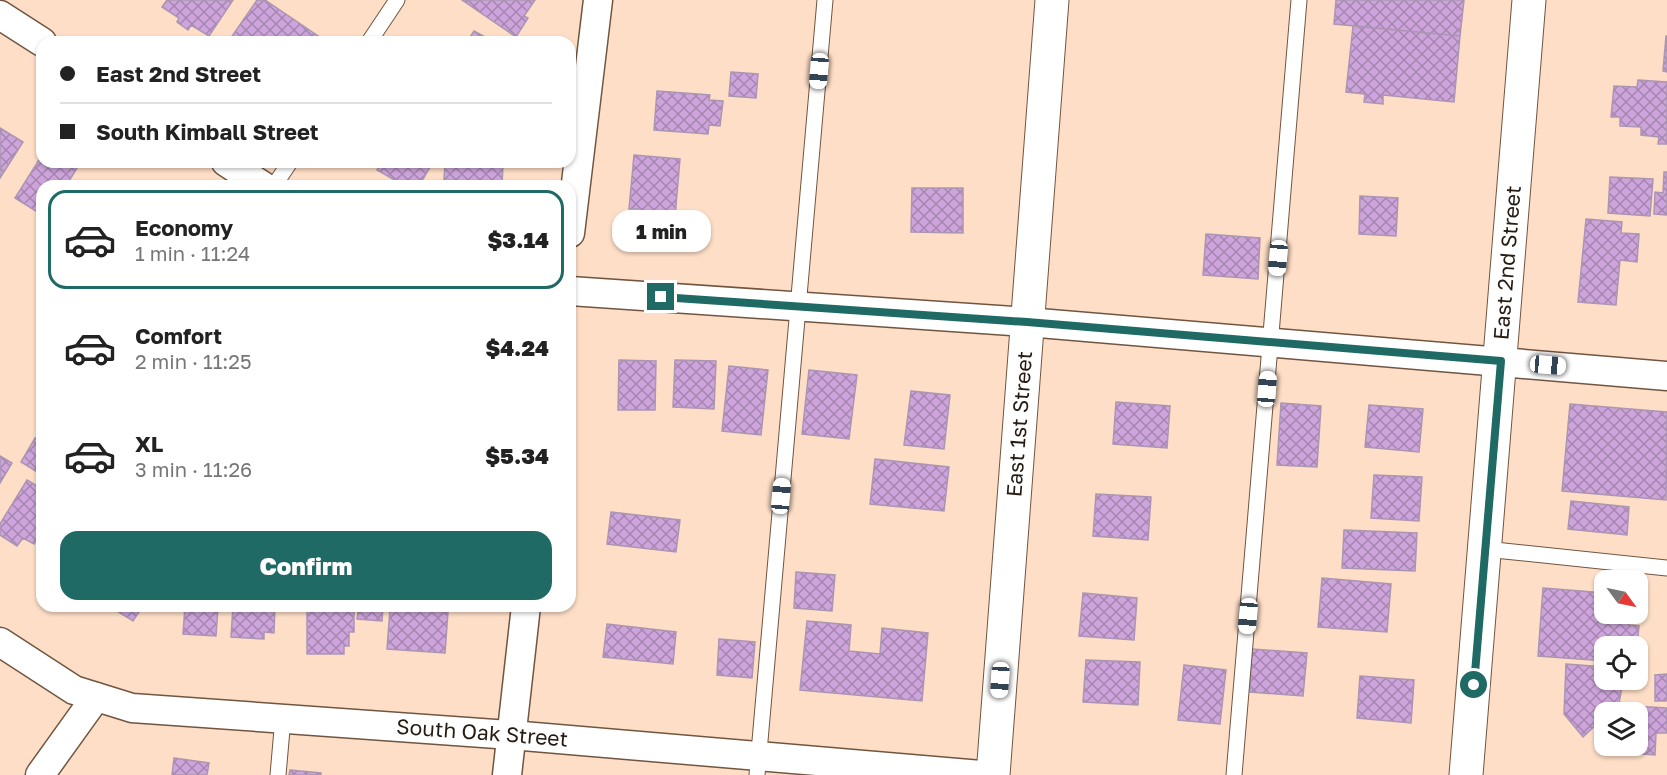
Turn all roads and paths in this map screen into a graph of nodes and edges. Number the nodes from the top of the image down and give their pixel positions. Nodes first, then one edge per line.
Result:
1 (397, 0) edge
2 (825, 0) edge
3 (1052, 0) edge
4 (1299, 0) edge
5 (1529, 0) edge
6 (591, 1) edge
7 (0, 15) edge
8 (373, 36) edge
9 (36, 38) edge
10 (576, 167) edge
11 (235, 168) edge
12 (254, 180) edge
13 (576, 291) edge
14 (797, 307) junction
15 (1027, 322) junction
16 (1270, 343) junction
17 (1501, 361) junction
18 (1667, 376) edge
19 (1485, 549) junction
20 (1667, 568) edge
21 (525, 612) edge
22 (0, 642) edge
23 (96, 697) junction
24 (283, 718) junction
25 (511, 735) junction
26 (758, 765) edge
27 (40, 774) edge
28 (278, 775) edge
29 (507, 775) edge
30 (981, 775) edge
31 (993, 775) edge
32 (1234, 775) edge
33 (1466, 775) edge

1 - 8 lane
2 - 14 lane
3 - 15 highway, East 1st Street
4 - 16 lane
5 - 17 highway, East 2nd Street
6 - 10 street
7 - 9 street
11 - 12 street
13 - 14 street
14 - 15 street
14 - 26 lane
15 - 16 street
15 - 31 highway, East 1st Street
16 - 17 street
16 - 32 lane
17 - 18 street
17 - 19 highway, East 2nd Street
19 - 20 lane
19 - 33 highway, East 2nd Street
21 - 25 street
22 - 23 street, South Oak Street
23 - 24 street, South Oak Street
23 - 27 street
24 - 25 street, South Oak Street
24 - 28 lane
25 - 26 street, South Oak Street
25 - 29 street
26 - 30 street, South Oak Street

